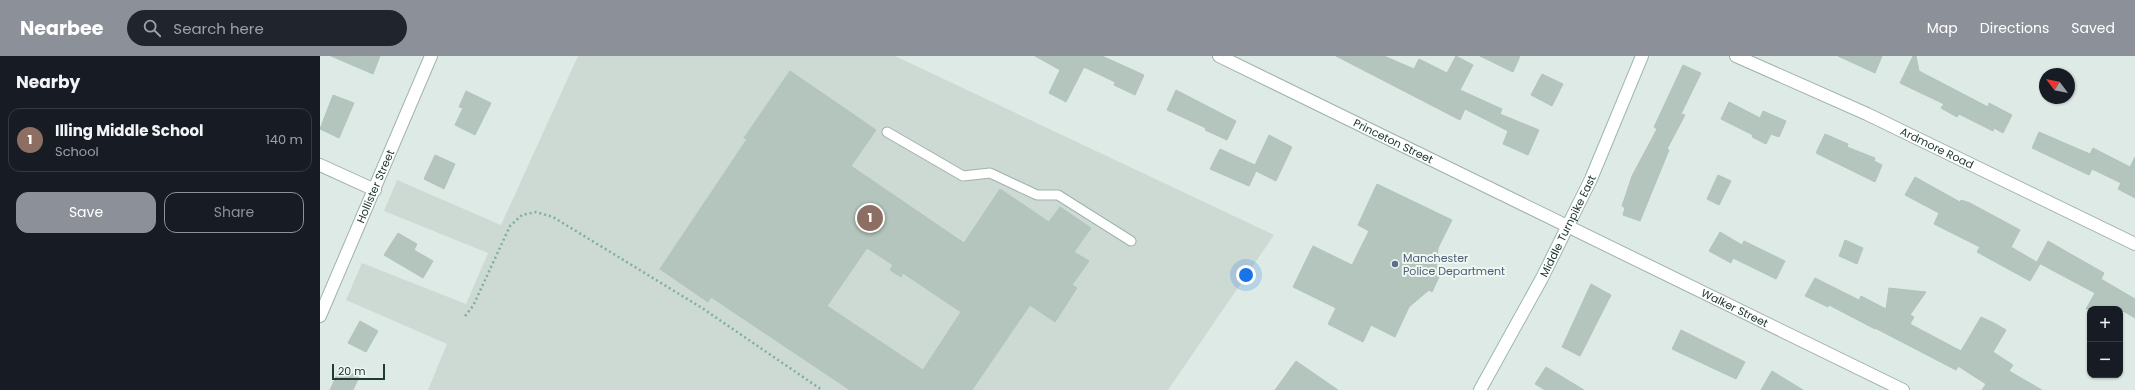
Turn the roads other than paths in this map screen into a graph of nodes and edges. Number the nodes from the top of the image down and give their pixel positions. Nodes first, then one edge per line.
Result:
1 (431, 56) edge
2 (1220, 56) edge
3 (1642, 56) edge
4 (1736, 56) edge
5 (887, 132) dead end
6 (320, 165) edge
7 (375, 190) junction
8 (1568, 226) junction
9 (1131, 241) dead end
10 (2135, 244) edge
11 (320, 316) edge
12 (1480, 390) edge
13 (1903, 390) edge

1 - 7 street, Hollister Street
2 - 8 street, Princeton Street
3 - 8 street, Middle Turnpike East
4 - 10 street, Ardmore Road
5 - 9 lane
6 - 7 street
7 - 11 street, Hollister Street
8 - 12 street, Middle Turnpike East
8 - 13 street, Walker Street

